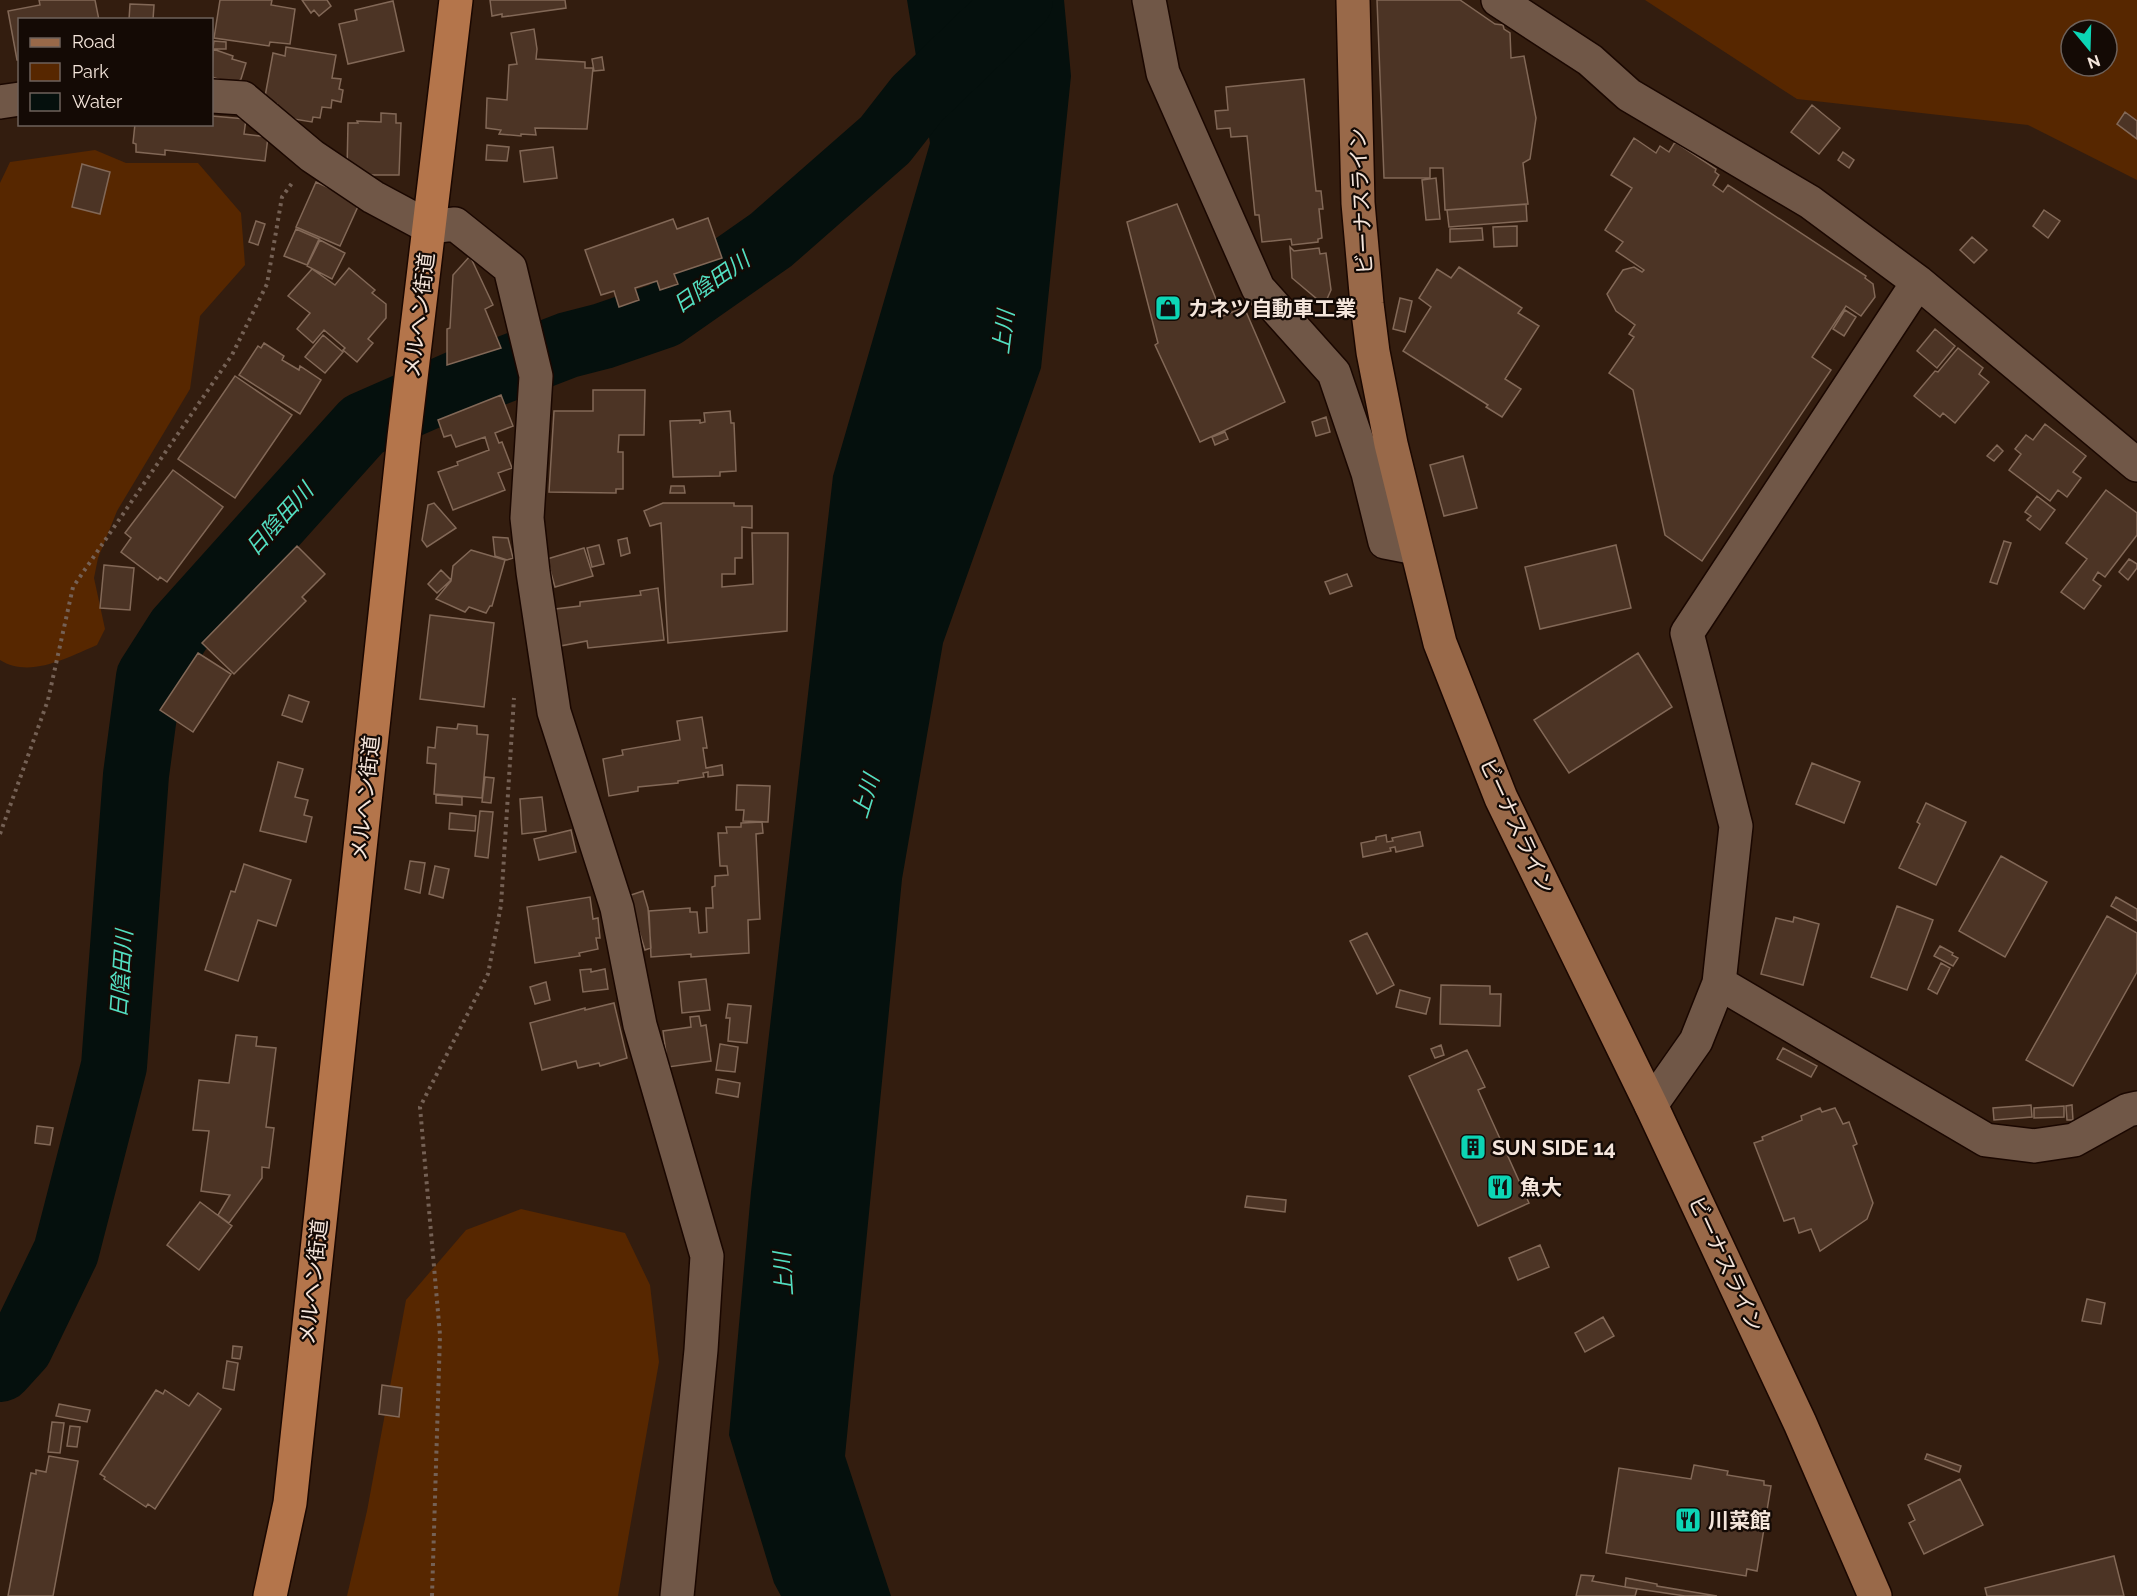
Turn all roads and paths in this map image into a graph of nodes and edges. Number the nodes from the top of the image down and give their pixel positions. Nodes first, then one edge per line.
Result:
1 (456, 0) edge
2 (1149, 0) edge
3 (1353, 0) edge
4 (1498, 0) edge
5 (213, 96) edge
6 (18, 99) edge
7 (0, 102) edge
8 (312, 156) junction
9 (429, 227) junction
10 (1918, 282) junction
11 (2137, 465) edge
12 (1416, 548) junction
13 (514, 690) dead end
14 (0, 834) edge
15 (1719, 982) junction
16 (1651, 1105) junction
17 (2137, 1108) edge
18 (270, 1596) edge
19 (432, 1596) edge
20 (677, 1596) edge
21 (1875, 1596) edge

1 - 9 highway, メルヘン街道
2 - 12 street
3 - 12 main road, ビーナスライン
4 - 10 street
5 - 8 street
6 - 7 street
8 - 9 street
8 - 14 path
9 - 18 highway, メルヘン街道
9 - 20 street
10 - 11 street
10 - 15 street
12 - 16 main road, ビーナスライン
13 - 19 path
15 - 16 street
15 - 17 street
16 - 21 main road, ビーナスライン

